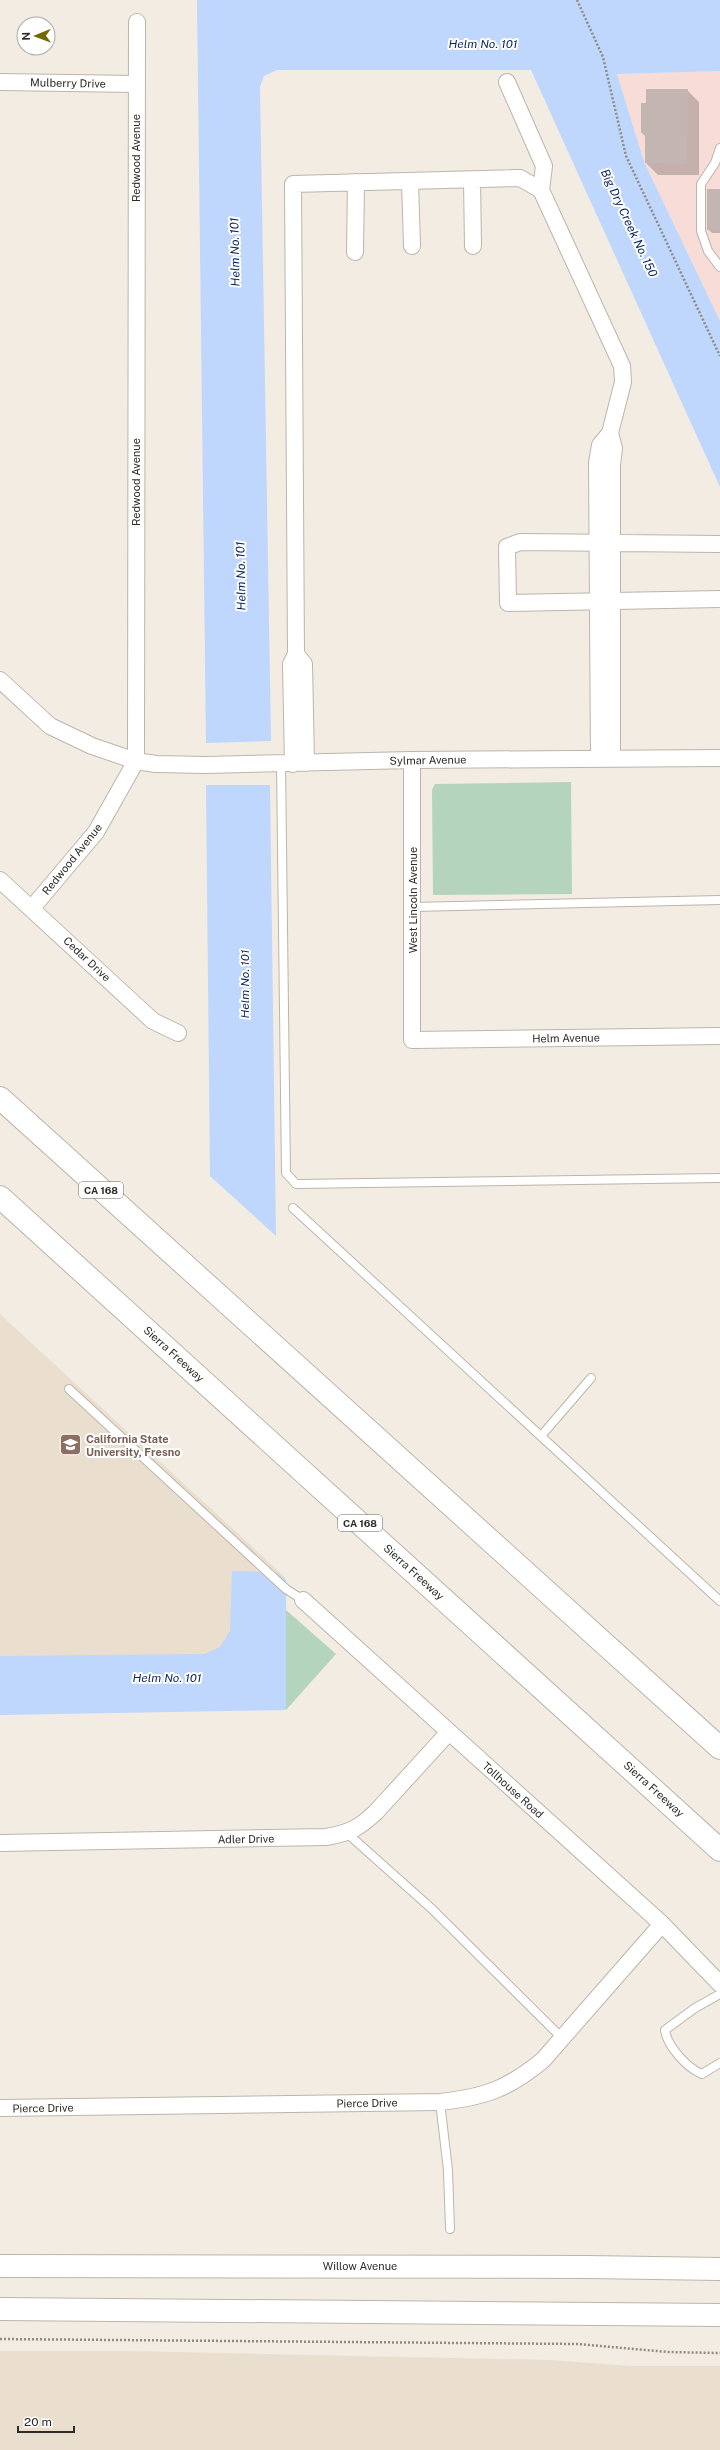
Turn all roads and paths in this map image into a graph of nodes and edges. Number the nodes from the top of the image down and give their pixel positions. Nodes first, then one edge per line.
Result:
1 (577, 0) edge
2 (137, 22) dead end
3 (0, 82) edge
4 (507, 82) dead end
5 (136, 84) junction
6 (720, 148) edge
7 (472, 180) junction
8 (410, 181) junction
9 (356, 182) junction
10 (541, 190) junction
11 (412, 246) dead end
12 (473, 246) dead end
13 (355, 252) dead end
14 (720, 267) edge
15 (720, 356) edge
16 (604, 542) junction
17 (720, 544) edge
18 (720, 599) edge
19 (605, 601) junction
20 (0, 680) edge
21 (720, 758) edge
22 (606, 759) junction
23 (412, 760) junction
24 (136, 761) junction
25 (293, 764) junction
26 (0, 880) edge
27 (720, 900) edge
28 (413, 907) junction
29 (32, 908) junction
30 (178, 1033) dead end
31 (720, 1036) edge
32 (412, 1040) joint
33 (0, 1098) edge
34 (720, 1178) edge
35 (0, 1197) edge
36 (293, 1208) dead end
37 (591, 1378) dead end
38 (70, 1389) dead end
39 (541, 1436) junction
40 (303, 1600) joint
41 (720, 1601) edge
42 (450, 1732) junction
43 (720, 1748) edge
44 (348, 1834) junction
45 (0, 1843) edge
46 (720, 1850) edge
47 (662, 1924) junction
48 (720, 1984) edge
49 (720, 1994) edge
50 (563, 2039) junction
51 (720, 2062) edge
52 (440, 2102) junction
53 (0, 2108) edge
54 (450, 2229) dead end
55 (0, 2266) edge
56 (720, 2269) edge
57 (0, 2309) edge
58 (720, 2315) edge
59 (0, 2339) edge
60 (720, 2353) edge

1 - 15 path
2 - 5 street, Redwood Avenue
3 - 5 street, Mulberry Drive
4 - 10 street
5 - 24 street, Redwood Avenue
6 - 14 lane
7 - 8 street
7 - 10 street
7 - 12 street
8 - 9 street
8 - 11 street
9 - 13 street
9 - 25 street
10 - 16 street
16 - 17 street
16 - 19 street
16 - 19 street
18 - 19 street
19 - 22 street
20 - 24 street, Sylmar Avenue
21 - 22 street, Sylmar Avenue
22 - 23 street, Sylmar Avenue
23 - 25 street, Sylmar Avenue
23 - 28 street, West Lincoln Avenue
24 - 25 street, Sylmar Avenue
24 - 29 street, Redwood Avenue
25 - 34 lane
26 - 29 street, Cedar Drive
27 - 28 lane
28 - 32 street, West Lincoln Avenue
29 - 30 street, Cedar Drive
31 - 32 street, Helm Avenue
33 - 43 main road, CA 168
35 - 46 main road, Sierra Freeway / CA 168
36 - 39 lane
37 - 39 lane
38 - 40 lane
39 - 41 lane
40 - 42 street, Tollhouse Road
42 - 44 street
42 - 47 street, Tollhouse Road
44 - 45 street, Adler Drive
44 - 50 lane
47 - 48 street, Tollhouse Road
47 - 50 street, Pierce Drive
49 - 51 lane
50 - 52 street, Pierce Drive
52 - 53 street, Pierce Drive
52 - 54 lane
55 - 56 main road, Willow Avenue
57 - 58 main road
59 - 60 path

